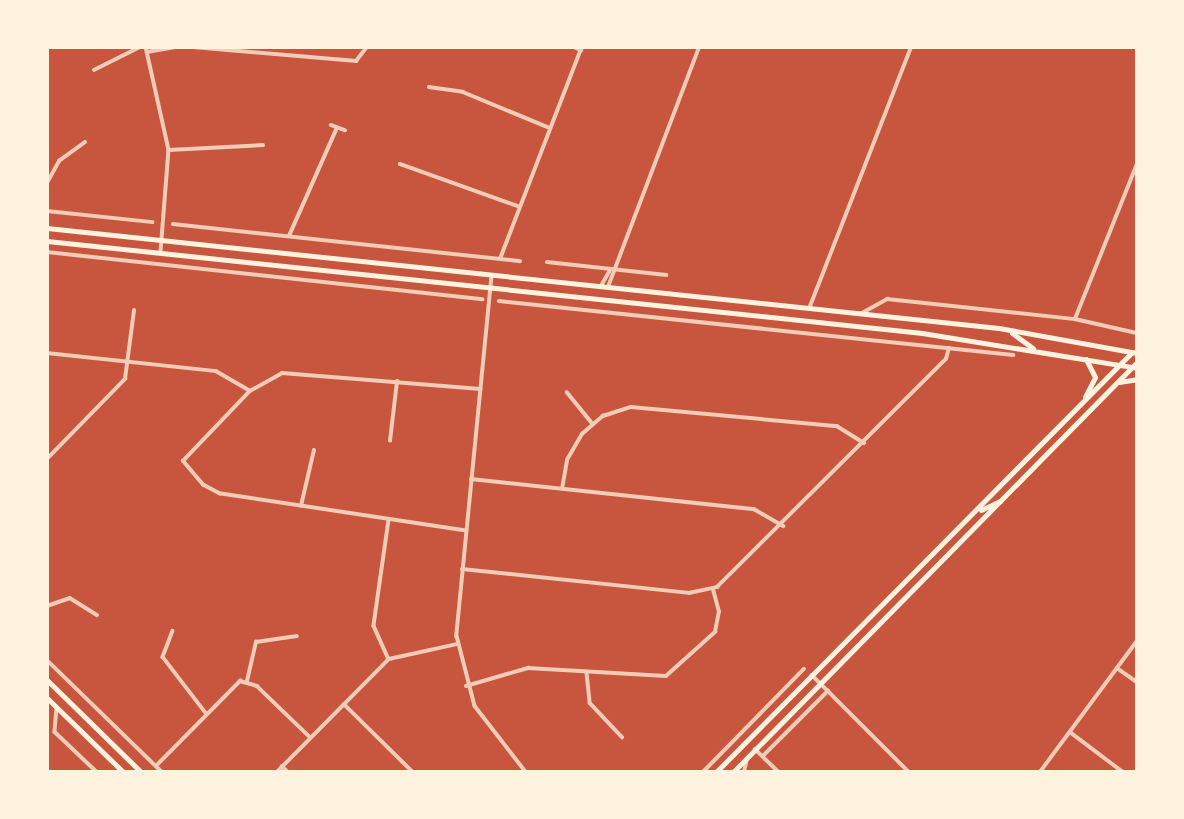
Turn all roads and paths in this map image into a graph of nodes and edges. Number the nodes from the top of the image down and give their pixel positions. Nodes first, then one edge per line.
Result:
1 (140, 47) edge
2 (174, 47) edge
3 (193, 47) edge
4 (367, 47) edge
5 (574, 47) edge
6 (699, 47) edge
7 (911, 47) edge
8 (234, 48) edge
9 (310, 48) edge
10 (582, 49) edge
11 (147, 50) edge
12 (309, 54) junction
13 (94, 69) dead end
14 (429, 88) dead end
15 (331, 125) dead end
16 (550, 128) junction
17 (336, 130) junction
18 (345, 130) dead end
19 (85, 142) dead end
20 (263, 145) dead end
21 (169, 150) junction
22 (400, 163) dead end
23 (1137, 164) edge
24 (47, 183) edge
25 (518, 206) junction
26 (47, 211) edge
27 (152, 222) dead end
28 (173, 224) dead end
29 (47, 228) edge
30 (289, 236) junction
31 (47, 240) edge
32 (162, 241) junction
33 (47, 252) edge
34 (161, 252) junction
35 (500, 259) junction
36 (520, 261) dead end
37 (547, 262) dead end
38 (407, 266) junction
39 (610, 270) junction
40 (666, 275) dead end
41 (492, 276) junction
42 (419, 279) junction
43 (453, 283) junction
44 (601, 286) junction
45 (491, 287) junction
46 (608, 287) junction
47 (438, 294) junction
48 (482, 299) dead end
49 (603, 299) junction
50 (499, 301) dead end
51 (809, 310) junction
52 (134, 311) dead end
53 (859, 315) junction
54 (1075, 319) junction
55 (808, 321) junction
56 (999, 328) junction
57 (1137, 333) edge
58 (1137, 347) edge
59 (949, 348) junction
60 (1033, 348) junction
61 (47, 353) edge
62 (1134, 353) edge
63 (1013, 355) dead end
64 (1084, 358) junction
65 (128, 361) junction
66 (1119, 365) junction
67 (1135, 366) edge
68 (1137, 379) edge
69 (397, 381) junction
70 (1118, 382) junction
71 (481, 389) junction
72 (250, 391) junction
73 (566, 392) dead end
74 (1082, 402) junction
75 (592, 423) junction
76 (1072, 429) junction
77 (1054, 432) junction
78 (390, 441) dead end
79 (864, 443) junction
80 (314, 450) dead end
81 (47, 458) edge
82 (471, 479) junction
83 (562, 489) junction
84 (1001, 501) junction
85 (301, 506) junction
86 (389, 520) junction
87 (967, 520) junction
88 (783, 526) junction
89 (466, 531) junction
90 (462, 569) junction
91 (713, 589) junction
92 (47, 607) edge
93 (97, 615) dead end
94 (868, 620) junction
95 (876, 628) junction
96 (173, 631) dead end
97 (297, 636) dead end
98 (1137, 641) edge
99 (845, 643) junction
100 (457, 644) junction
101 (853, 651) junction
102 (389, 659) junction
103 (47, 660) edge
104 (1117, 668) junction
105 (804, 669) dead end
106 (587, 673) junction
107 (797, 677) junction
108 (810, 677) junction
109 (47, 680) edge
110 (247, 681) junction
111 (1137, 682) edge
112 (820, 683) junction
113 (467, 686) junction
114 (828, 691) junction
115 (47, 698) edge
116 (344, 704) junction
117 (57, 708) junction
118 (206, 713) junction
119 (1070, 732) junction
120 (310, 737) junction
121 (622, 737) dead end
122 (755, 749) junction
123 (763, 756) junction
124 (748, 757) junction
125 (156, 766) junction
126 (282, 766) junction
127 (97, 772) edge
128 (123, 772) edge
129 (141, 772) edge
130 (162, 772) edge
131 (277, 772) edge
132 (288, 772) edge
133 (414, 772) edge
134 (526, 772) edge
135 (703, 772) edge
136 (716, 772) edge
137 (733, 772) edge
138 (744, 772) edge
139 (779, 772) edge
140 (909, 772) edge
141 (1040, 772) edge
142 (1123, 772) edge

1 - 13 street
2 - 11 street
3 - 8 street
4 - 12 street
5 - 10 street
6 - 39 street
7 - 51 street
8 - 12 street
9 - 12 street
10 - 16 street
11 - 21 street
14 - 16 street
15 - 17 street
16 - 25 street
17 - 18 street
17 - 30 street
19 - 24 street
20 - 21 street
21 - 32 street
22 - 25 street
23 - 54 street
25 - 35 street
26 - 27 street
28 - 30 street
29 - 32 main road
30 - 35 street
31 - 34 main road
32 - 34 street
32 - 38 main road
33 - 47 street
34 - 42 main road
35 - 36 street
37 - 39 street
38 - 41 main road
38 - 42 main road
39 - 40 street
39 - 44 street
39 - 46 street
41 - 44 main road
41 - 45 street
42 - 43 main road
43 - 45 main road
43 - 47 street
44 - 46 main road
44 - 49 main road
45 - 49 main road
45 - 71 street
46 - 49 main road
46 - 51 main road
47 - 48 street
49 - 55 main road
50 - 59 street
51 - 53 main road
51 - 55 main road
52 - 65 street
53 - 54 street
53 - 56 main road
54 - 57 street
55 - 60 main road
56 - 60 main road
56 - 62 main road
58 - 62 street
59 - 63 street
59 - 79 street
60 - 64 main road
61 - 65 street
62 - 66 main road
64 - 66 main road
64 - 74 main road
65 - 72 street
65 - 81 street
66 - 67 main road
66 - 74 main road
67 - 70 main road
68 - 70 main road
69 - 71 street
69 - 72 street
69 - 78 street
70 - 76 main road
71 - 82 street
72 - 85 street
73 - 75 street
74 - 77 main road
75 - 79 street
75 - 83 street
76 - 77 main road
76 - 84 main road
77 - 87 main road
79 - 88 street
80 - 85 street
82 - 83 street
82 - 89 street
83 - 88 street
84 - 87 main road
84 - 95 main road
85 - 86 street
86 - 89 street
86 - 102 street
87 - 94 main road
88 - 91 street
89 - 90 street
90 - 91 street
90 - 100 street
91 - 106 street
92 - 93 street
94 - 95 main road
94 - 99 main road
95 - 101 main road
96 - 118 street
97 - 110 street
98 - 104 street
99 - 101 main road
99 - 108 main road
100 - 102 street
100 - 113 street
101 - 112 main road
102 - 116 street
103 - 125 street
104 - 111 street
104 - 119 street
105 - 107 street
106 - 113 street
106 - 121 street
107 - 108 street
107 - 135 street
108 - 112 street
108 - 136 main road
109 - 129 main road
110 - 118 street
110 - 120 street
112 - 114 street
112 - 122 main road
113 - 134 street
114 - 123 street
114 - 140 street
115 - 117 main road
116 - 120 street
116 - 133 street
117 - 127 street
117 - 128 main road
118 - 125 street
119 - 141 street
119 - 142 street
120 - 126 street
122 - 123 street
122 - 124 main road
123 - 139 street
124 - 137 main road
124 - 138 street
125 - 130 street
126 - 131 street
126 - 132 street

